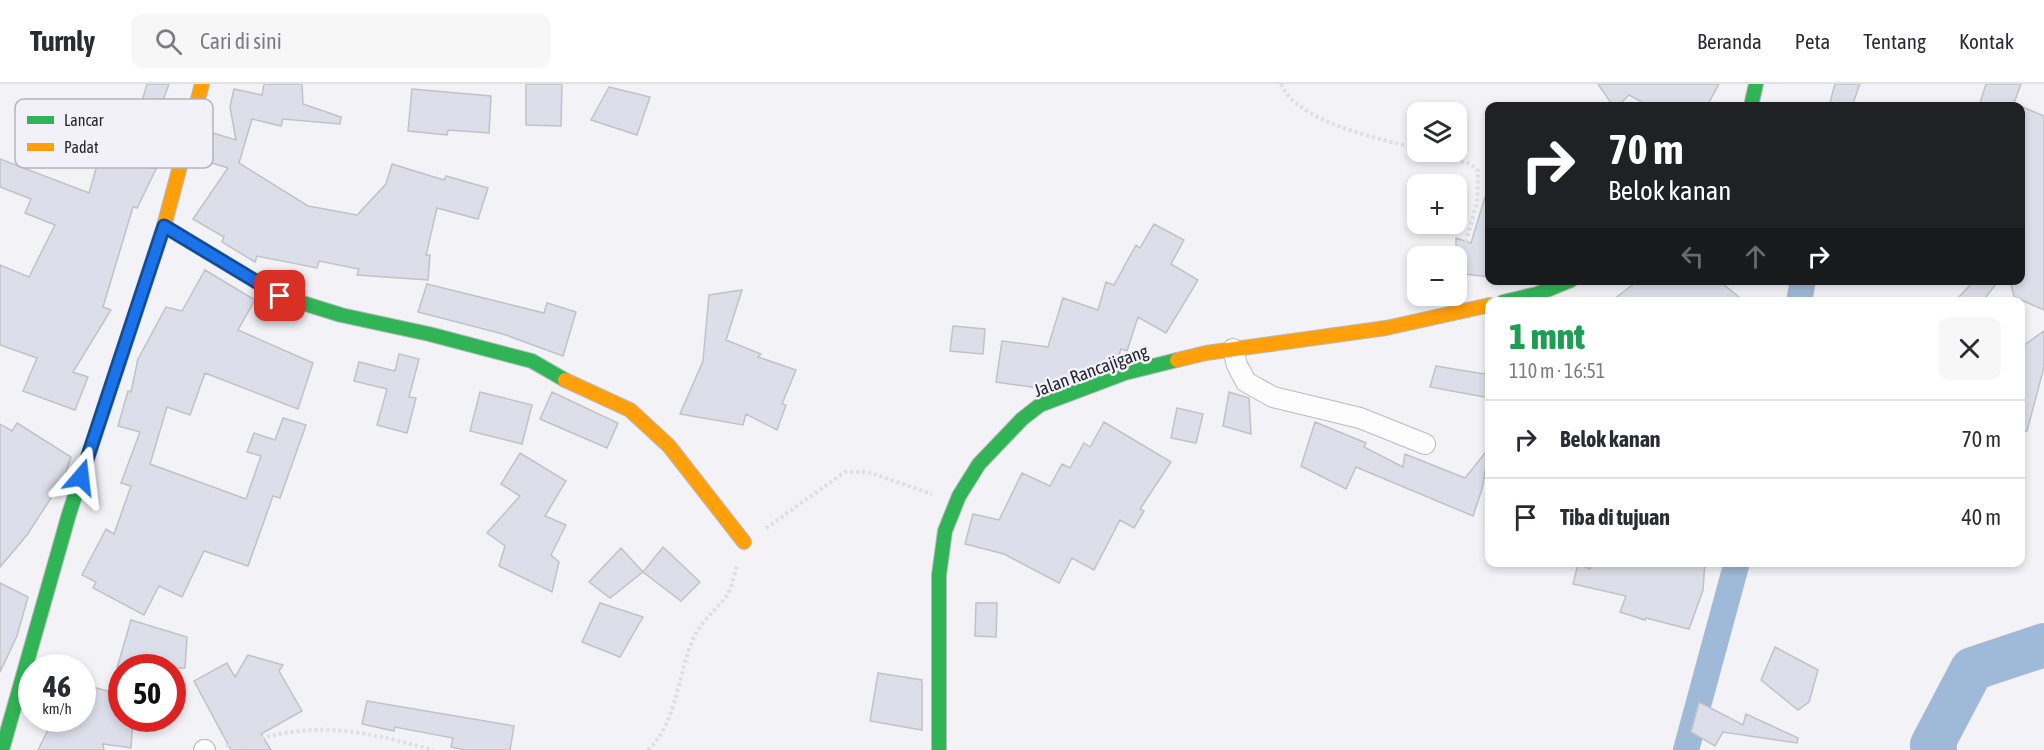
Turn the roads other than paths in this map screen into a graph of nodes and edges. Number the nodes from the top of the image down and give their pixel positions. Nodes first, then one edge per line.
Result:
1 (202, 84) edge
2 (1756, 84) edge
3 (198, 99) edge
4 (1752, 102) edge
5 (180, 168) edge
6 (164, 226) junction
7 (1559, 285) edge
8 (1524, 297) edge
9 (1485, 306) edge
10 (1233, 349) junction
11 (1425, 444) dead end
12 (744, 542) road end
13 (2, 750) edge
14 (939, 750) edge

1 - 3 main road
2 - 4 main road
5 - 6 main road
6 - 12 main road
6 - 13 main road
7 - 8 main road
9 - 10 main road, Jalan Rancajigang
10 - 11 street
10 - 14 main road, Jalan Rancajigang

